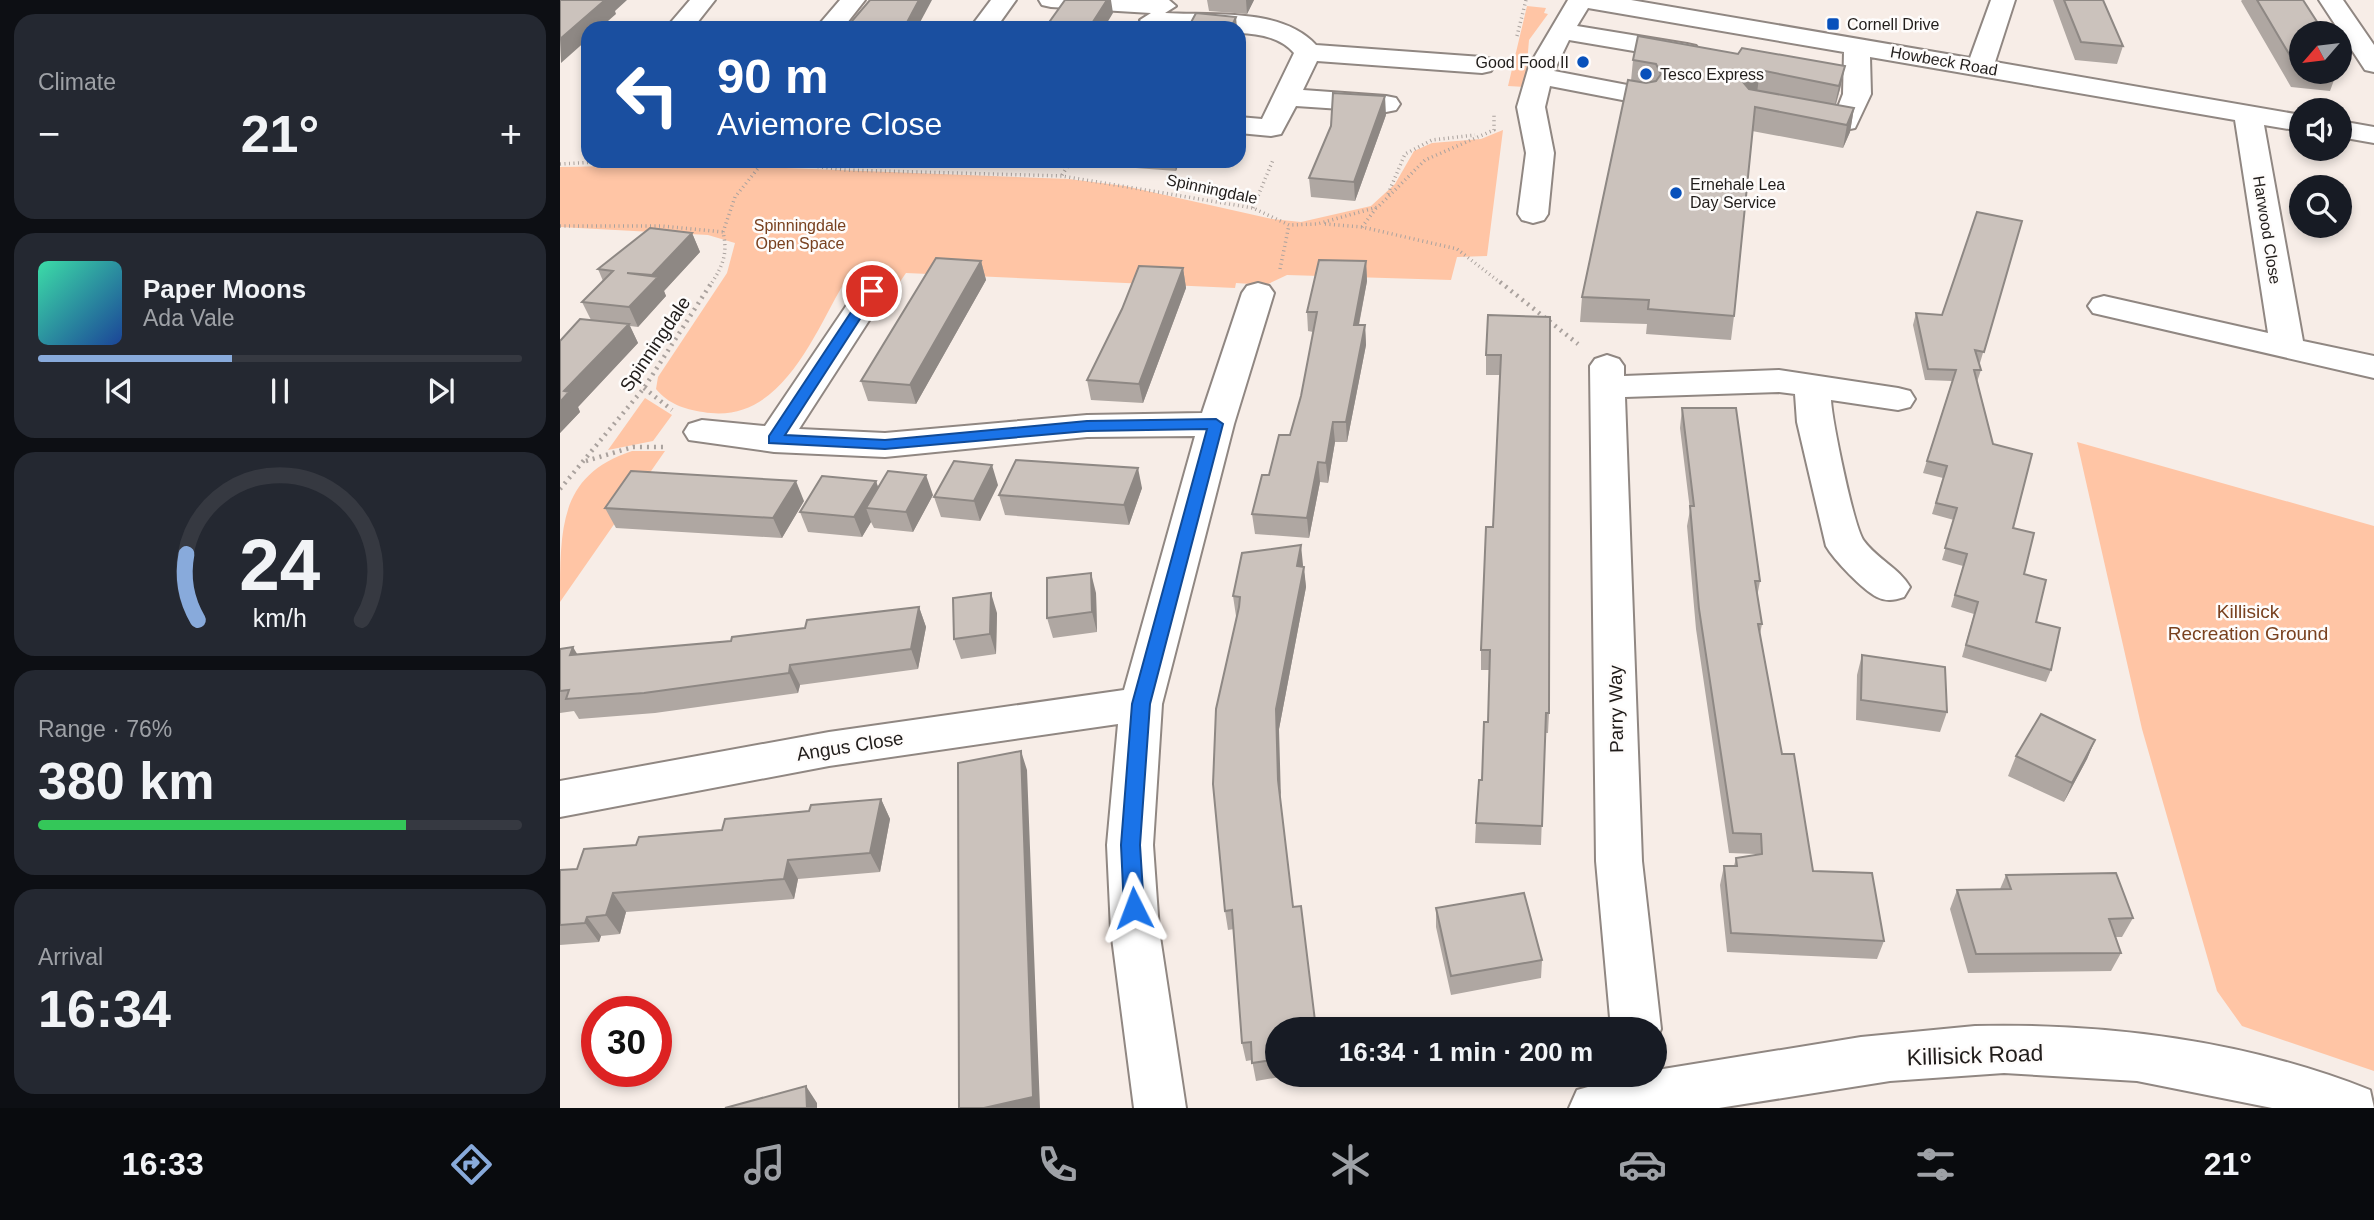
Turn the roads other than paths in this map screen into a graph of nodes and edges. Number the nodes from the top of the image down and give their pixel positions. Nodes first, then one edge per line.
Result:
1 (703, 0) edge
2 (853, 0) edge
3 (1004, 0) edge
4 (1051, 0) edge
5 (1580, 0) edge
6 (1587, 0) edge
7 (2003, 0) edge
8 (2331, 0) edge
9 (1691, 9) edge
10 (1158, 14) edge
11 (685, 21) edge
12 (835, 21) edge
13 (988, 21) edge
14 (1217, 21) edge
15 (1246, 24) edge
16 (1561, 31) junction
17 (1723, 43) junction
18 (1857, 46) junction
19 (1308, 52) junction
20 (2374, 64) edge
21 (1482, 65) dead end
22 (1980, 68) junction
23 (1538, 76) junction
24 (1643, 96) edge
25 (1286, 97) junction
26 (1386, 104) edge
27 (1781, 109) edge
28 (2248, 114) junction
29 (2289, 121) edge
30 (1246, 126) edge
31 (2352, 131) edge
32 (2374, 135) edge
33 (1533, 214) dead end
34 (872, 291) dead end
35 (1258, 293) dead end
36 (2104, 305) dead end
37 (2287, 347) junction
38 (2374, 367) edge
39 (1812, 386) junction
40 (1898, 399) dead end
41 (1216, 424) junction
42 (702, 432) road end
43 (774, 440) junction
44 (1890, 587) dead end
45 (1141, 704) junction
46 (560, 799) edge
47 (1635, 1017) edge
48 (1667, 1083) edge
49 (1645, 1087) edge
50 (1160, 1108) edge
51 (1595, 1108) edge
52 (2352, 1108) edge

1 - 11 street
2 - 12 street
3 - 13 street
4 - 10 street
5 - 16 street
6 - 9 street, Howbeck Road
7 - 22 street
8 - 20 street
9 - 17 street, Howbeck Road
10 - 14 street
15 - 19 street
16 - 17 street
16 - 23 street
17 - 18 street, Howbeck Road
18 - 22 street, Howbeck Road
18 - 27 street
19 - 21 street
19 - 25 street
22 - 28 street, Howbeck Road
23 - 24 street
23 - 33 street
25 - 26 street
25 - 30 street
28 - 29 street, Howbeck Road
28 - 37 street, Harwood Close
31 - 32 street
34 - 43 street
35 - 41 street
36 - 37 street
37 - 38 street
39 - 40 street
39 - 44 street
39 - 47 street, Parry Way
41 - 43 street
41 - 45 street
42 - 43 street
45 - 46 street, Angus Close
45 - 50 street
48 - 52 street, Killisick Road
49 - 51 street, Killisick Road

